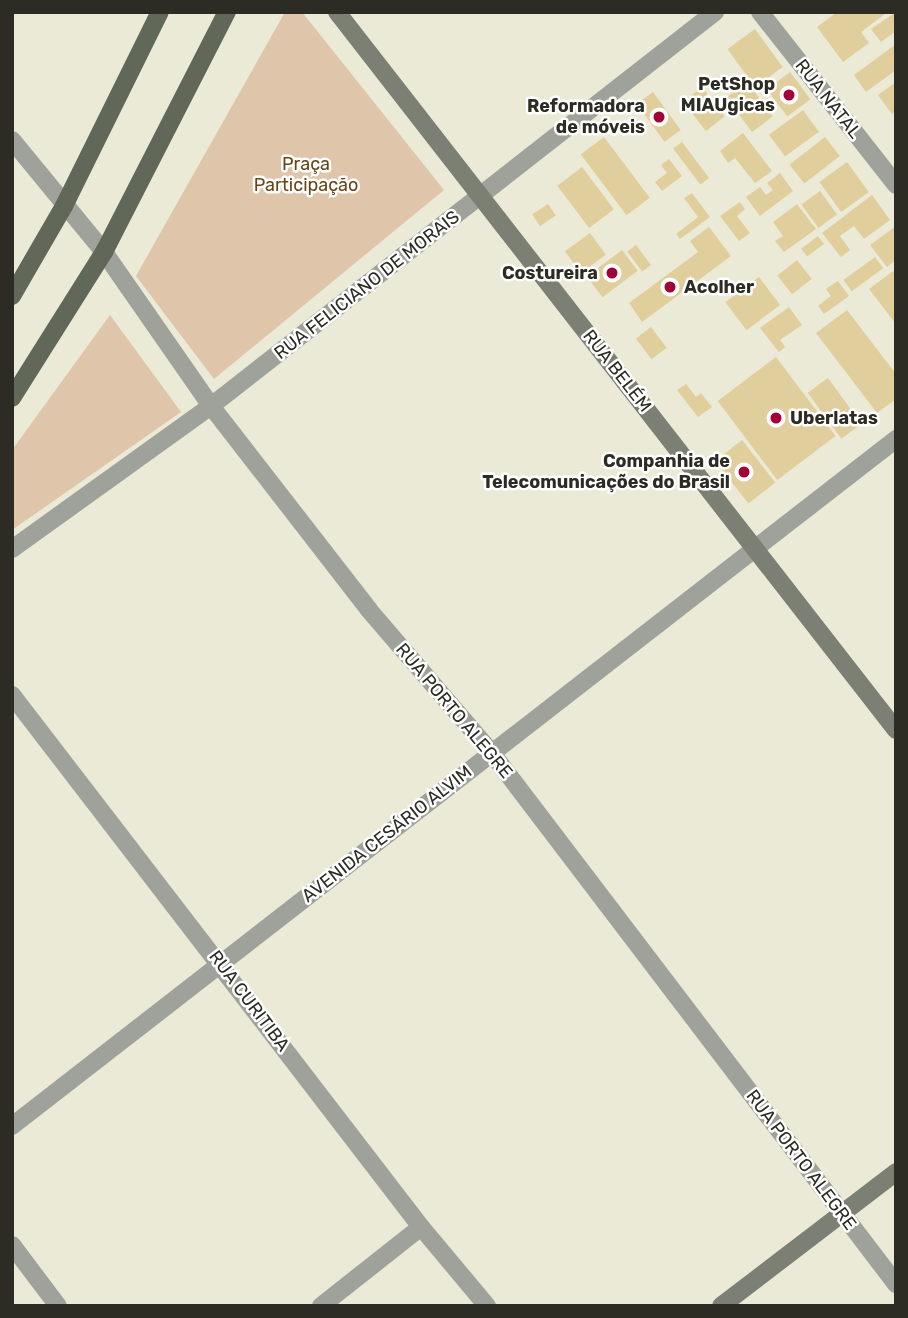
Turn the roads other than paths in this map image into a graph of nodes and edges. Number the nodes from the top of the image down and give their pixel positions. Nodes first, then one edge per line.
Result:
1 (160, 12) edge
2 (227, 12) edge
3 (337, 12) edge
4 (715, 12) edge
5 (760, 12) edge
6 (12, 140) edge
7 (896, 185) edge
8 (480, 196) junction
9 (64, 206) junction
10 (104, 252) junction
11 (15, 288) edge
12 (12, 398) edge
13 (211, 407) junction
14 (896, 439) edge
15 (12, 549) edge
16 (756, 550) junction
17 (12, 695) edge
18 (896, 730) edge
19 (491, 752) junction
20 (222, 965) junction
21 (12, 1126) edge
22 (896, 1172) edge
23 (841, 1214) junction
24 (421, 1227) junction
25 (12, 1245) edge
26 (896, 1284) edge
27 (58, 1306) edge
28 (321, 1306) edge
29 (487, 1306) edge
30 (721, 1306) edge

1 - 9 main road
2 - 10 main road
3 - 8 street, RUA BELÉM
4 - 8 street, RUA FELICIANO DE MORAIS
5 - 7 street, RUA NATAL
6 - 9 street, RUA PORTO ALEGRE
8 - 13 street, RUA FELICIANO DE MORAIS
8 - 16 street, RUA BELÉM
9 - 10 street, RUA PORTO ALEGRE
9 - 11 main road
10 - 12 main road
10 - 13 street, RUA PORTO ALEGRE
13 - 15 street, RUA FELICIANO DE MORAIS
13 - 19 street, RUA PORTO ALEGRE
14 - 16 street, AVENIDA CESÁRIO ALVIM
16 - 18 street, RUA BELÉM
16 - 19 street, AVENIDA CESÁRIO ALVIM
17 - 20 street, RUA CURITIBA
19 - 20 street, AVENIDA CESÁRIO ALVIM
19 - 23 street, RUA PORTO ALEGRE
20 - 21 street, AVENIDA CESÁRIO ALVIM
20 - 24 street, RUA CURITIBA
22 - 23 street
23 - 26 street, RUA PORTO ALEGRE
23 - 30 street
24 - 28 street
24 - 29 street, RUA CURITIBA
25 - 27 street

